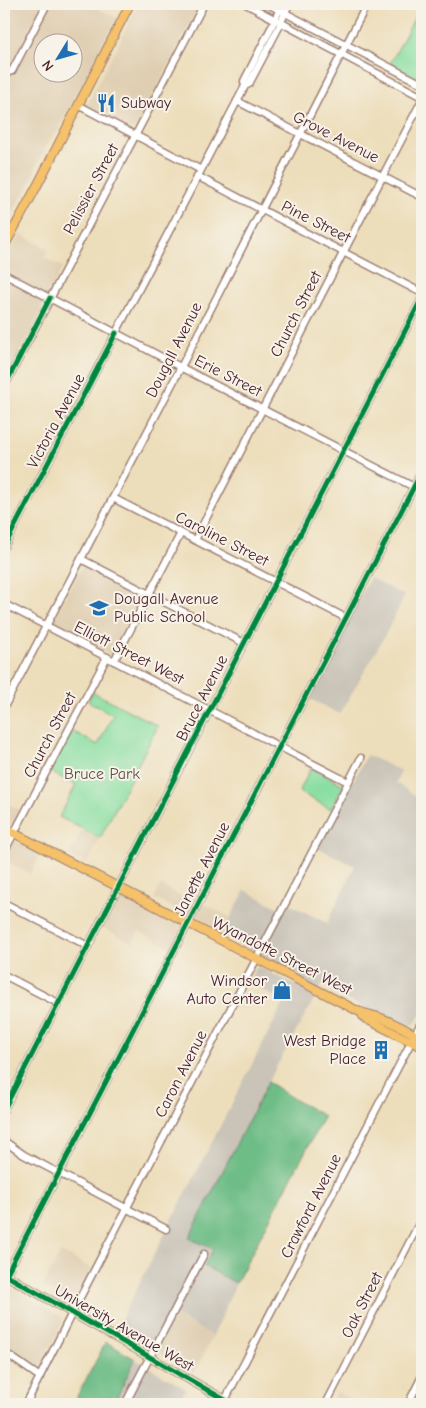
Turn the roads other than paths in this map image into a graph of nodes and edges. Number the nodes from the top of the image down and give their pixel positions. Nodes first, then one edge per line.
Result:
1 (47, 4) edge
2 (130, 4) edge
3 (204, 4) edge
4 (246, 4) edge
5 (268, 4) edge
6 (289, 4) edge
7 (367, 4) edge
8 (281, 9) edge
9 (278, 21) junction
10 (346, 45) junction
11 (342, 55) junction
12 (4, 73) edge
13 (422, 84) edge
14 (422, 98) edge
15 (237, 101) junction
16 (78, 105) junction
17 (301, 134) junction
18 (135, 135) junction
19 (199, 173) junction
20 (383, 176) junction
21 (422, 197) edge
22 (262, 210) junction
23 (4, 247) edge
24 (344, 252) junction
25 (4, 274) edge
26 (422, 293) edge
27 (50, 298) junction
28 (422, 298) edge
29 (116, 333) junction
30 (181, 367) junction
31 (4, 387) edge
32 (262, 409) junction
33 (344, 451) junction
34 (422, 471) edge
35 (414, 487) junction
36 (113, 498) junction
37 (180, 533) junction
38 (195, 540) junction
39 (4, 547) edge
40 (81, 559) junction
41 (276, 582) junction
42 (149, 594) junction
43 (4, 604) edge
44 (346, 618) junction
45 (46, 626) junction
46 (244, 643) junction
47 (107, 657) junction
48 (114, 661) junction
49 (4, 707) edge
50 (210, 710) junction
51 (280, 746) junction
52 (361, 758) dead end
53 (348, 782) junction
54 (4, 828) edge
55 (14, 833) junction
56 (4, 852) edge
57 (118, 887) junction
58 (4, 903) edge
59 (188, 923) junction
60 (88, 946) junction
61 (256, 958) junction
62 (4, 975) edge
63 (58, 1003) junction
64 (422, 1021) edge
65 (413, 1038) junction
66 (422, 1039) edge
67 (422, 1047) edge
68 (4, 1109) edge
69 (4, 1141) edge
70 (59, 1173) junction
71 (126, 1208) junction
72 (422, 1218) edge
73 (166, 1229) dead end
74 (204, 1254) dead end
75 (4, 1276) edge
76 (72, 1313) junction
77 (4, 1352) edge
78 (150, 1357) junction
79 (422, 1376) edge
80 (40, 1377) junction
81 (227, 1403) edge
82 (26, 1404) edge
83 (126, 1404) edge
84 (326, 1404) edge
85 (408, 1404) edge

1 - 12 street
2 - 16 main road
3 - 18 street, Pelissier Street
4 - 9 street
5 - 8 street
6 - 8 street, Victoria Avenue
7 - 10 street, Dougall Avenue
8 - 9 street, Victoria Avenue
8 - 10 street
9 - 11 street
9 - 15 street, Victoria Avenue
10 - 11 street, Dougall Avenue
10 - 13 street
11 - 14 street
11 - 17 street, Dougall Avenue
14 - 20 street, Church Street
15 - 17 street, Grove Avenue
15 - 19 street, Victoria Avenue
16 - 18 street, Pine Street
16 - 23 main road
17 - 20 street, Grove Avenue
17 - 22 street, Dougall Avenue
18 - 19 street, Pine Street
18 - 27 street, Pelissier Street
19 - 22 street, Pine Street
19 - 29 street, Victoria Avenue
20 - 21 street, Grove Avenue
20 - 24 street, Church Street
22 - 24 street, Pine Street
22 - 30 street, Dougall Avenue
24 - 26 street, Pine Street
24 - 32 street, Church Street
25 - 27 street, Erie Street
27 - 29 street, Erie Street
27 - 31 street, Pelissier Street
28 - 33 street, Bruce Avenue
29 - 30 street, Erie Street
29 - 39 street, Victoria Avenue
30 - 32 street, Erie Street
30 - 36 street, Dougall Avenue
32 - 33 street, Erie Street
32 - 38 street, Church Street
33 - 35 street, Erie Street
33 - 41 street, Bruce Avenue
34 - 35 street, Janette Avenue
35 - 44 street, Janette Avenue
36 - 37 street, Caroline Street
36 - 40 street, Dougall Avenue
37 - 38 street, Caroline Street
37 - 42 street
38 - 41 street, Caroline Street
40 - 42 street
40 - 45 street, Dougall Avenue
41 - 44 street, Caroline Street
41 - 46 street, Bruce Avenue
42 - 46 street
42 - 48 street
43 - 45 street, Elliott Street West
44 - 51 street, Janette Avenue
45 - 47 street, Elliott Street West
45 - 49 street, Dougall Avenue
46 - 50 street, Bruce Avenue
47 - 48 street, Elliott Street West
47 - 55 street, Church Street
48 - 50 street, Elliott Street West
50 - 51 street, Elliott Street West
50 - 57 street, Bruce Avenue
51 - 53 street, Elliott Street West
51 - 59 street, Janette Avenue
52 - 53 street, Caron Avenue
53 - 61 street, Caron Avenue
54 - 55 main road, Wyandotte Street West
55 - 56 street, Church Street
55 - 57 main road, Wyandotte Street West
57 - 59 main road, Wyandotte Street West
57 - 60 street, Bruce Avenue
58 - 60 street
59 - 61 main road, Wyandotte Street West
59 - 70 street, Janette Avenue
60 - 63 street, Bruce Avenue
61 - 65 main road, Wyandotte Street West
61 - 71 street, Caron Avenue
62 - 63 street
63 - 68 street, Bruce Avenue
64 - 65 street, Crawford Avenue
65 - 66 main road, Wyandotte Street West
65 - 67 main road, Wyandotte Street West
65 - 81 street, Crawford Avenue
69 - 70 street
70 - 71 street
70 - 75 street, Janette Avenue
71 - 73 street
71 - 76 street, Caron Avenue
72 - 84 street, Oak Street
74 - 78 street
75 - 76 main road, University Avenue West
76 - 78 main road, University Avenue West
76 - 80 street, Caron Avenue
77 - 80 street
78 - 81 main road, University Avenue West
78 - 83 street
79 - 85 street
80 - 82 street, Caron Avenue

